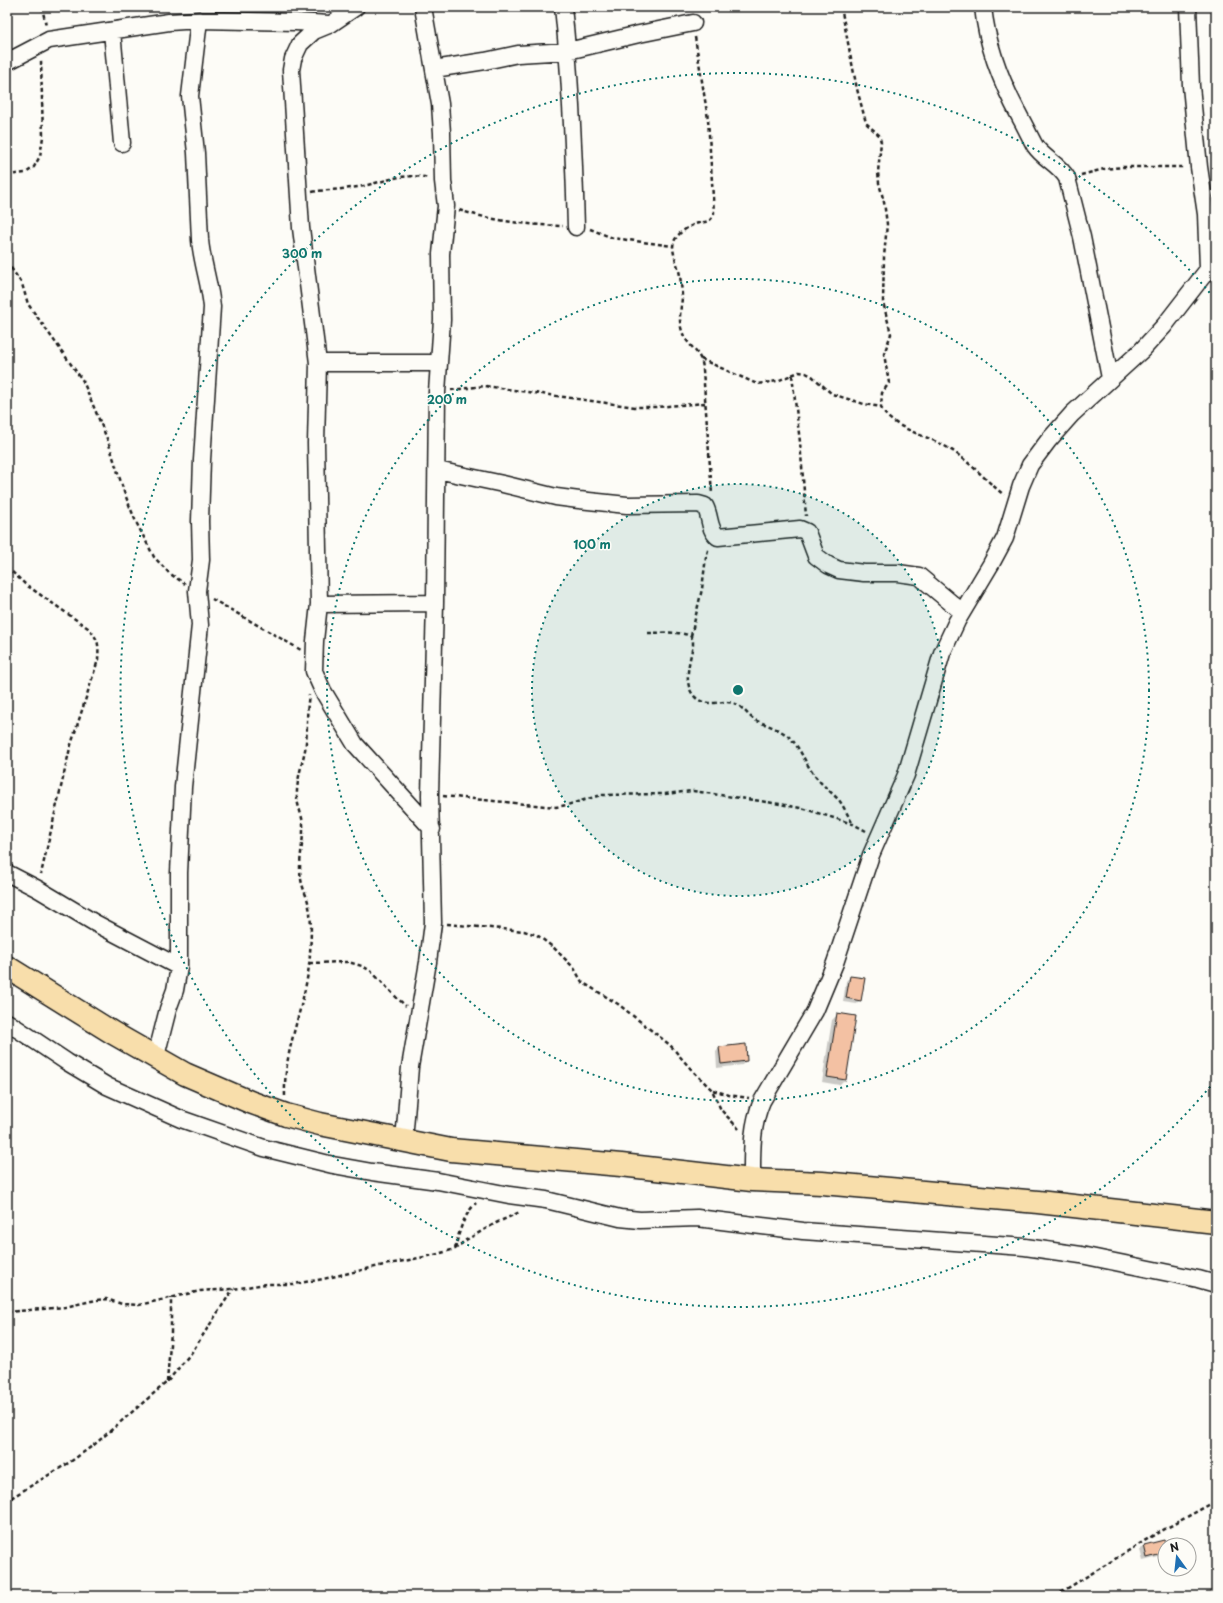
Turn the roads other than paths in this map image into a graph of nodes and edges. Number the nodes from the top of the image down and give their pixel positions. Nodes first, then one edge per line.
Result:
1 (356, 7) edge
2 (423, 7) edge
3 (564, 7) edge
4 (983, 7) edge
5 (1188, 7) edge
6 (199, 20) junction
7 (694, 23) road end
8 (331, 24) junction
9 (112, 31) junction
10 (568, 51) junction
11 (7, 62) edge
12 (434, 69) junction
13 (122, 143) dead end
14 (576, 227) road end
15 (1212, 264) edge
16 (318, 363) junction
17 (439, 363) junction
18 (1110, 378) junction
19 (437, 470) junction
20 (435, 603) junction
21 (319, 604) junction
22 (962, 612) junction
23 (432, 829) junction
24 (7, 873) edge
25 (7, 967) edge
26 (180, 967) junction
27 (7, 1022) edge
28 (156, 1056) junction
29 (404, 1141) junction
30 (752, 1180) junction
31 (1216, 1222) edge
32 (1216, 1284) edge

1 - 8 street
2 - 12 street
3 - 10 street
4 - 18 street
5 - 15 street
6 - 8 street
6 - 9 street
6 - 26 street
7 - 10 street
8 - 16 street
9 - 11 street
9 - 13 street
10 - 12 street
10 - 14 street
12 - 17 street
15 - 18 street
16 - 17 street
16 - 21 street
17 - 19 street
18 - 22 street
19 - 20 street
19 - 22 street
20 - 21 street
20 - 23 street
21 - 23 street
22 - 30 street
23 - 29 street
24 - 26 street
25 - 28 main road
26 - 28 street
27 - 32 street
28 - 29 main road
29 - 30 main road
30 - 31 main road

